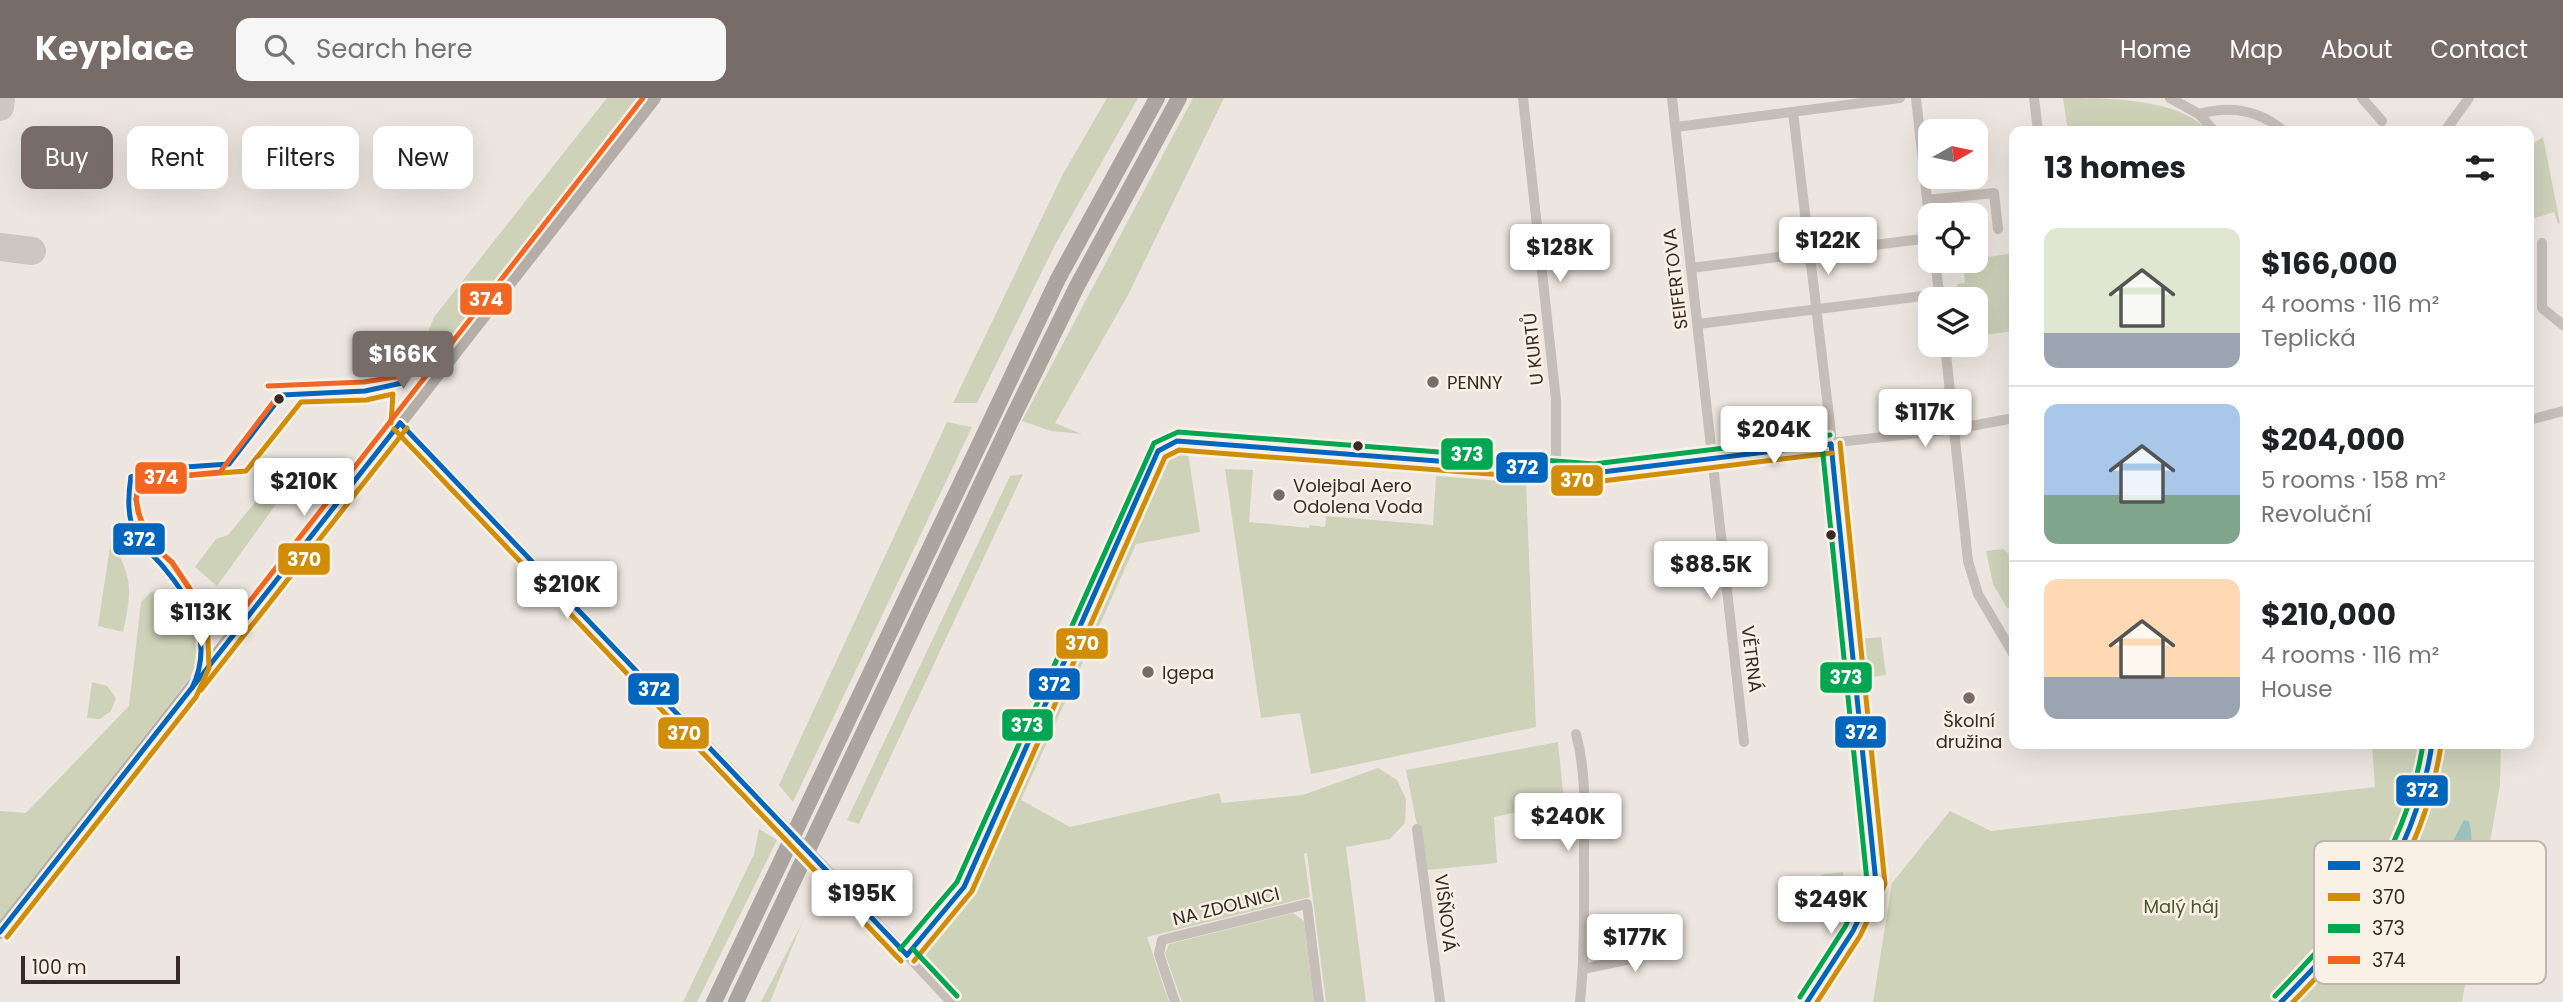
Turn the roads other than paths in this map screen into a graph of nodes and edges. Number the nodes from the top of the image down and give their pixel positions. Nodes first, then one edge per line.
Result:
1 (654, 98) edge
2 (1157, 98) edge
3 (1179, 98) edge
4 (1523, 98) edge
5 (1672, 98) edge
6 (1900, 98) edge
7 (1916, 98) edge
8 (2035, 98) edge
9 (2170, 98) edge
10 (2362, 98) edge
11 (2469, 98) edge
12 (2238, 103) edge
13 (1793, 112) junction
14 (2199, 114) junction
15 (2382, 121) dead end
16 (2038, 126) edge
17 (2210, 126) edge
18 (2278, 126) edge
19 (2449, 126) edge
20 (1676, 127) junction
21 (1927, 200) junction
22 (1927, 203) edge
23 (1998, 229) dead end
24 (1918, 240) edge
25 (2542, 243) dead end
26 (1810, 253) junction
27 (1691, 268) junction
28 (1918, 299) edge
29 (1816, 309) junction
30 (1698, 324) junction
31 (2563, 325) edge
32 (1946, 357) edge
33 (2563, 411) edge
34 (2534, 415) edge
35 (2009, 419) edge
36 (400, 423) junction
37 (1955, 429) junction
38 (1831, 444) junction
39 (1713, 456) junction
40 (1556, 471) junction
41 (2009, 646) edge
42 (1576, 734) dead end
43 (1745, 742) dead end
44 (2431, 749) edge
45 (1417, 829) dead end
46 (2406, 841) edge
47 (0, 932) edge
48 (1640, 938) dead end
49 (907, 955) junction
50 (2314, 967) edge
51 (1584, 968) junction
52 (714, 1002) edge
53 (736, 1002) edge
54 (951, 1002) edge
55 (1175, 1002) edge
56 (1320, 1002) edge
57 (1440, 1002) edge
58 (1580, 1002) edge
59 (1807, 1002) edge
60 (2281, 1002) edge

1 - 36 main road
2 - 52 highway
3 - 53 highway
4 - 40 street, U KURTŮ
5 - 20 street, SEIFERTOVA
6 - 13 street
7 - 21 street
8 - 16 street
9 - 14 street
10 - 15 street
11 - 19 street
12 - 14 street
12 - 18 street
13 - 20 street
13 - 26 street
14 - 17 street
20 - 27 street, SEIFERTOVA
21 - 22 street
21 - 23 street
24 - 26 street
25 - 31 street
26 - 27 street
26 - 29 street
27 - 30 street, SEIFERTOVA
28 - 29 street
29 - 30 street
29 - 38 street
30 - 39 street, SEIFERTOVA
32 - 37 street
33 - 34 street
35 - 37 street
36 - 47 main road
36 - 49 street, bridge
37 - 38 street
37 - 41 street
38 - 39 street
38 - 59 street
39 - 40 street
39 - 43 street, VĚTRNÁ
40 - 49 street
42 - 51 street
44 - 46 street
45 - 57 street, VIŠŇOVÁ
48 - 51 street
49 - 54 street
50 - 60 street
51 - 58 street
55 - 56 street, NA ZDOLNICI

